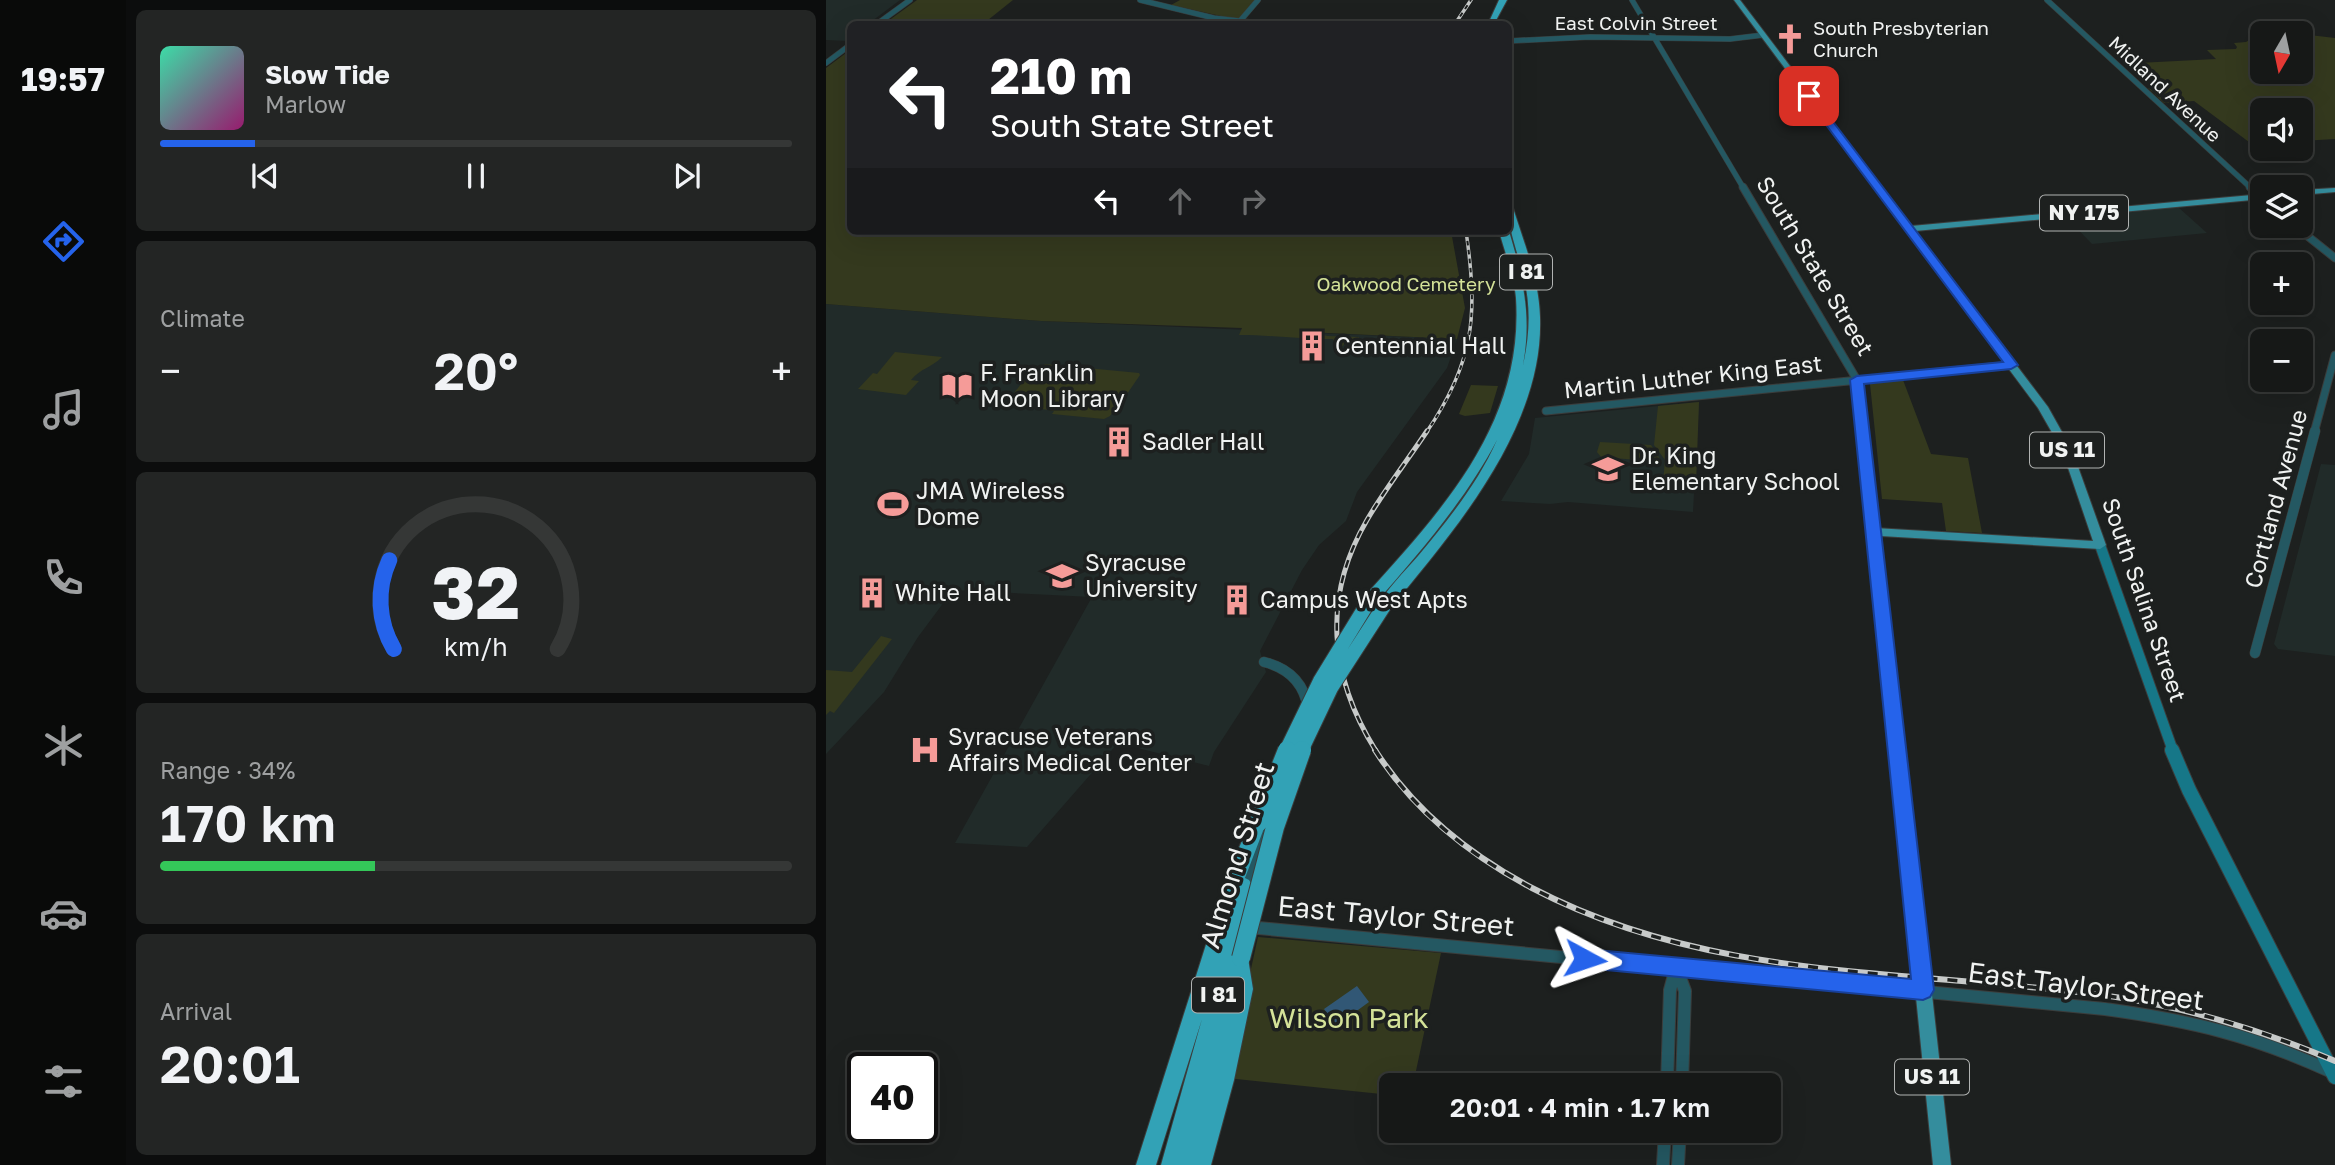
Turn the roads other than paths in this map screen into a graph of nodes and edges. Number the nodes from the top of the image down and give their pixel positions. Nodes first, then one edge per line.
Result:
1 (910, 0) edge
2 (1140, 0) edge
3 (1258, 0) edge
4 (1497, 0) edge
5 (1503, 0) edge
6 (1632, 0) edge
7 (1737, 0) edge
8 (2047, 0) edge
9 (881, 21) edge
10 (1235, 21) edge
11 (1241, 21) edge
12 (1486, 21) edge
13 (1492, 21) edge
14 (1763, 35) junction
15 (1654, 38) junction
16 (1512, 41) edge
17 (847, 47) edge
18 (826, 63) edge
19 (2250, 186) edge
20 (2335, 190) edge
21 (2313, 192) edge
22 (2250, 198) edge
23 (1512, 222) edge
24 (1909, 229) junction
25 (1505, 235) edge
26 (2310, 238) edge
27 (2335, 258) edge
28 (2335, 355) edge
29 (2011, 365) junction
30 (1857, 380) junction
31 (1515, 397) junction
32 (1546, 411) dead end
33 (1875, 532) junction
34 (2101, 545) junction
35 (1376, 603) junction
36 (2255, 653) dead end
37 (1264, 662) dead end
38 (1258, 823) junction
39 (1239, 926) junction
40 (1241, 958) junction
41 (1676, 967) junction
42 (1923, 990) junction
43 (1667, 1073) edge
44 (1682, 1073) edge
45 (2334, 1075) edge
46 (1664, 1143) edge
47 (1679, 1143) edge
48 (1146, 1165) edge
49 (1173, 1165) edge
50 (1185, 1165) edge
51 (1200, 1165) edge
52 (1663, 1165) edge
53 (1678, 1165) edge
54 (1942, 1165) edge

1 - 9 street
2 - 10 street
3 - 11 street
4 - 12 highway
5 - 13 highway
6 - 15 street, South State Street
7 - 14 main road, South Salina Street / US 11
8 - 19 street, Midland Avenue
14 - 15 street, East Colvin Street
14 - 24 main road, South Salina Street / US 11
15 - 16 street, East Colvin Street
15 - 30 street, South State Street
17 - 18 street
20 - 21 main road
22 - 24 main road, NY 175
23 - 31 highway, I 81
24 - 29 main road, South Salina Street / US 11
25 - 31 highway, I 81
26 - 27 street
28 - 36 street, Cortland Avenue
29 - 30 street, Martin Luther King East
29 - 34 main road, South Salina Street / US 11
30 - 32 street, Martin Luther King East
30 - 33 street, South State Street
31 - 35 highway, I 81
33 - 34 main road
33 - 42 main road, South State Street / US 11
34 - 45 main road, South Salina Street
35 - 38 highway, I 81, bridge
35 - 40 highway, I 81, bridge
37 - 39 street, Almond Street
38 - 48 highway
38 - 49 highway, I 81
39 - 41 street, East Taylor Street
39 - 49 street, Almond Street
40 - 50 highway, I 81
40 - 51 highway
41 - 42 street, East Taylor Street
41 - 43 street
41 - 44 street
42 - 45 street, East Taylor Street
42 - 54 main road, South State Street / US 11
46 - 52 street
47 - 53 street

